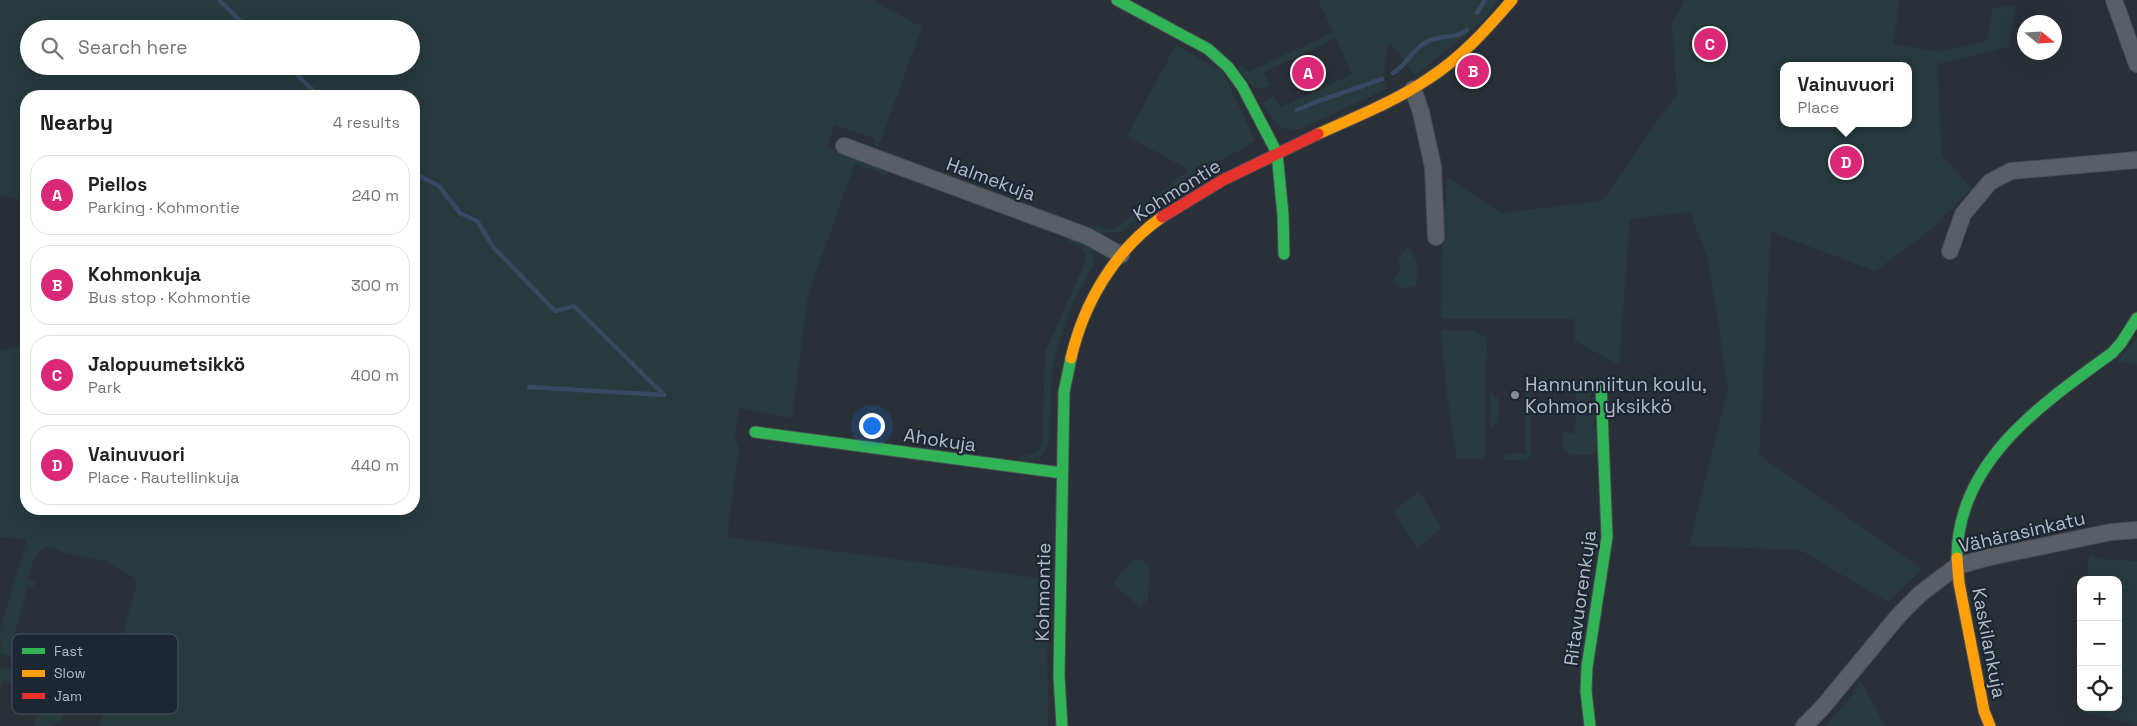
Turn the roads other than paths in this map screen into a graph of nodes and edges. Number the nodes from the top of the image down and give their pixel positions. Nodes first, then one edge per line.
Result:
1 (1117, 0) edge
2 (1512, 0) edge
3 (2114, 0) edge
4 (2137, 64) edge
5 (1413, 89) junction
6 (844, 146) dead end
7 (1277, 154) junction
8 (2137, 160) edge
9 (1436, 237) dead end
10 (1950, 251) dead end
11 (1284, 254) dead end
12 (1121, 255) junction
13 (2137, 318) edge
14 (1601, 385) dead end
15 (755, 432) dead end
16 (1062, 473) junction
17 (2137, 530) edge
18 (1957, 566) junction
19 (1062, 726) edge
20 (1590, 726) edge
21 (1804, 726) edge
22 (1990, 726) edge

1 - 7 street
2 - 5 street, Kohmontie
3 - 4 street
5 - 7 street, Kohmontie
5 - 9 street
6 - 12 street, Halmekuja
7 - 11 street
7 - 12 street, Kohmontie
8 - 10 street
12 - 16 street, Kohmontie
13 - 18 street, Kaskilankuja
14 - 20 street, Ritavuorenkuja
15 - 16 street, Ahokuja
16 - 19 street, Kohmontie
17 - 18 street, Vähärasinkatu
18 - 21 street, Vähärasinkatu
18 - 22 street, Kaskilankuja

